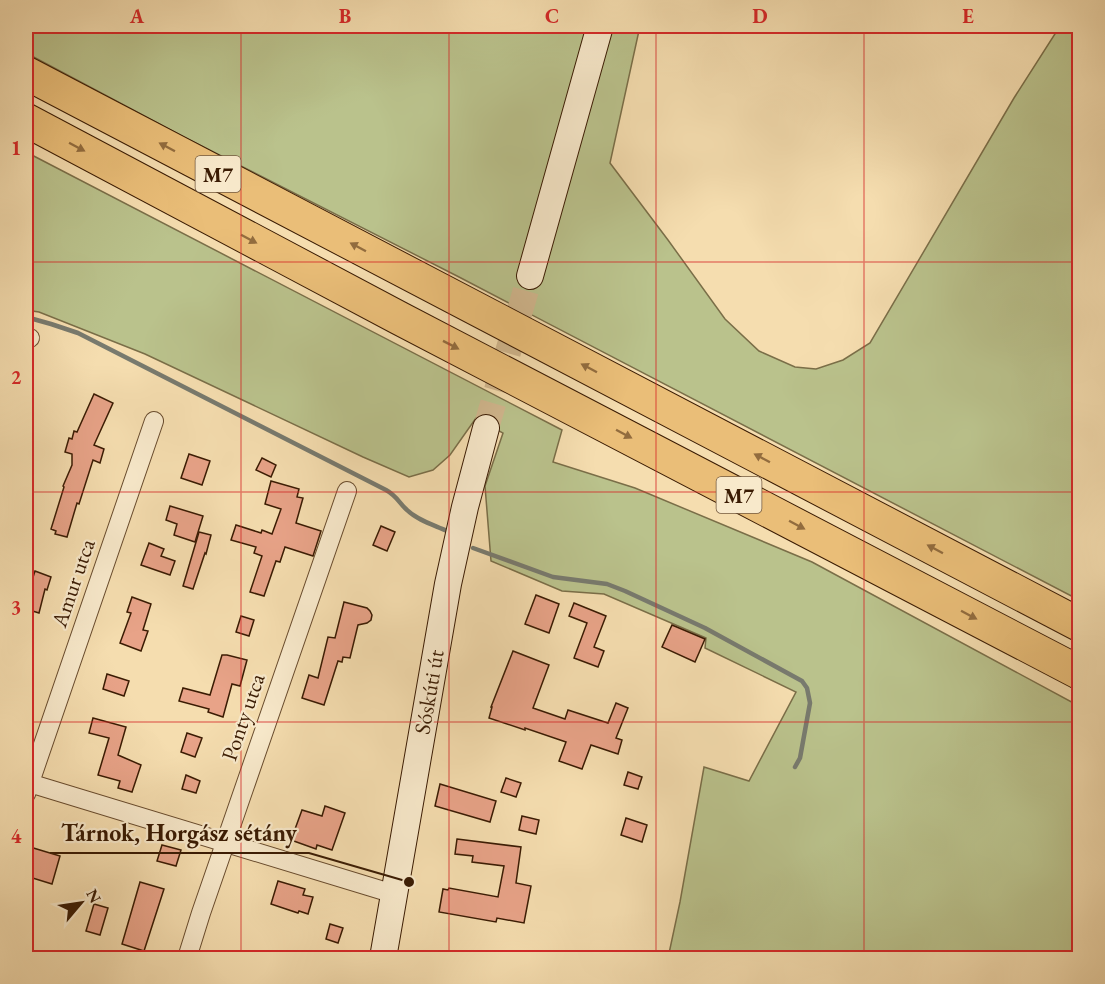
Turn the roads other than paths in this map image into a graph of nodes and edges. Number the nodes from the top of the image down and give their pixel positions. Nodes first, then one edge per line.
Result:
1 (600, 26) edge
2 (26, 73) edge
3 (26, 120) edge
4 (530, 276) tunnel mouth
5 (154, 421) dead end
6 (486, 428) tunnel mouth
7 (347, 491) dead end
8 (1080, 625) edge
9 (1080, 673) edge
10 (27, 786) edge
11 (226, 842) junction
12 (394, 894) junction
13 (187, 958) edge
14 (383, 958) edge

1 - 4 main road
8 -> 2 highway, M7
3 -> 9 highway, M7
5 - 10 street, Amur utca
6 - 12 main road, Sóskúti út
7 - 11 street, Ponty utca
10 - 11 street
11 - 12 street
11 - 13 street, Ponty utca
12 - 14 main road, Sóskúti út

